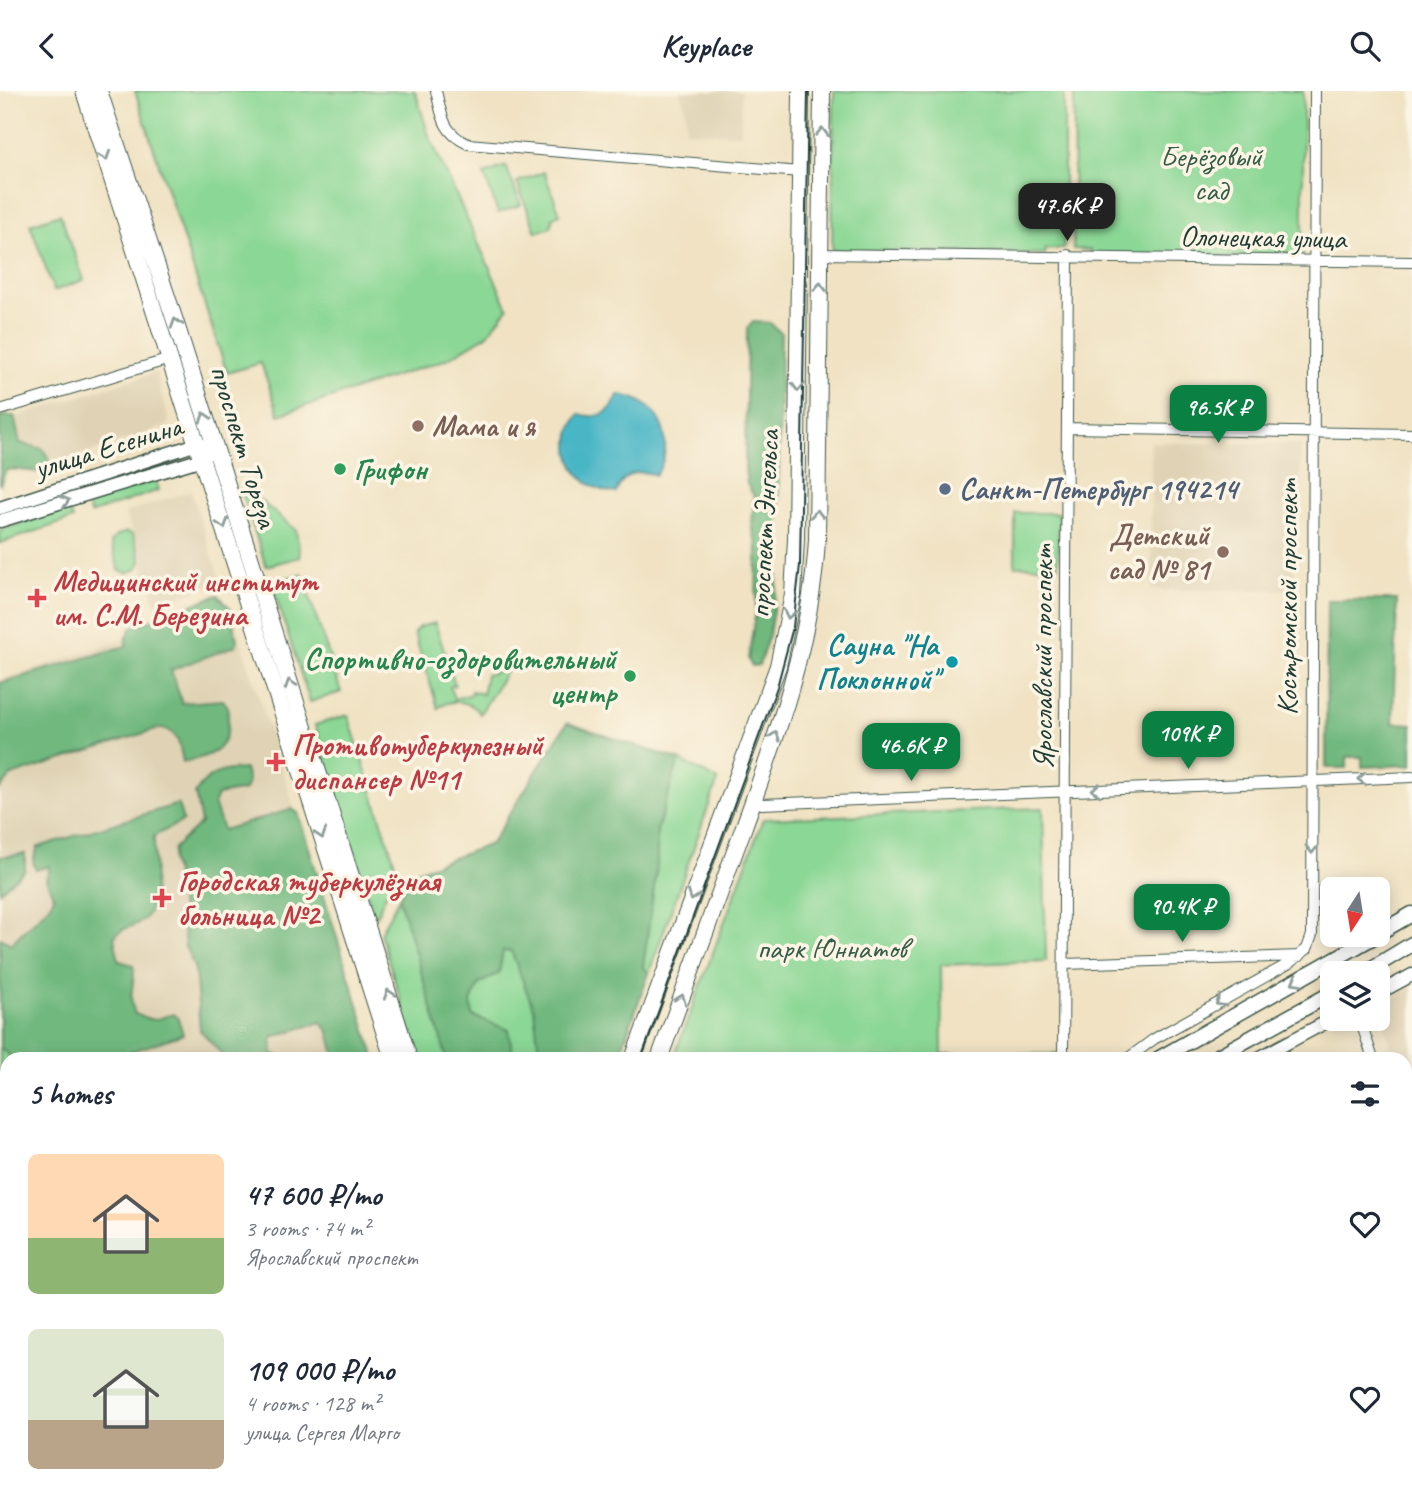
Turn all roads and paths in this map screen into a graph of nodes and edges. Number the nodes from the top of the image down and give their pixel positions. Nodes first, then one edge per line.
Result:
1 (84, 91) edge
2 (99, 91) edge
3 (436, 91) edge
4 (801, 91) edge
5 (822, 91) edge
6 (1315, 91) edge
7 (800, 171) junction
8 (820, 254) junction
9 (1068, 256) junction
10 (1314, 262) junction
11 (1412, 262) edge
12 (170, 359) junction
13 (0, 410) edge
14 (1068, 428) junction
15 (1312, 432) junction
16 (1412, 434) edge
17 (214, 446) junction
18 (200, 451) junction
19 (0, 508) edge
20 (0, 521) edge
21 (1412, 777) edge
22 (1311, 781) junction
23 (1066, 792) junction
24 (753, 801) junction
25 (716, 832) junction
26 (739, 840) junction
27 (1412, 914) edge
28 (1390, 927) edge
29 (1412, 944) edge
30 (1354, 947) edge
31 (1301, 956) junction
32 (1384, 961) edge
33 (1064, 964) junction
34 (1412, 975) edge
35 (1390, 987) edge
36 (1320, 1000) edge
37 (1320, 1025) edge
38 (1364, 1031) edge
39 (391, 1052) edge
40 (408, 1052) edge
41 (636, 1052) edge
42 (662, 1052) edge
43 (1063, 1052) edge
44 (1136, 1052) edge
45 (1170, 1052) edge
46 (1226, 1052) edge
47 (1270, 1052) edge
48 (1371, 1052) edge

1 -> 12 main road, проспект Тореза
17 -> 2 main road, проспект Тореза
3 - 7 street
4 - 7 main road, проспект Энгельса
8 -> 5 main road, проспект Энгельса
6 - 10 street, Костромской проспект
7 -> 25 main road, проспект Энгельса
8 - 9 street, Олонецкая улица
24 -> 8 main road, проспект Энгельса
9 - 10 street, Олонецкая улица
9 - 14 street, Ярославский проспект
10 - 11 street, Олонецкая улица
10 - 15 street, Костромской проспект
12 - 13 street
12 - 18 main road, проспект Тореза
14 - 15 street
14 - 23 street, Ярославский проспект
15 - 16 street
15 - 22 street, Костромской проспект
17 - 18 street, улица Есенина
40 -> 17 main road, проспект Тореза
18 - 19 street, улица Есенина
20 -> 18 street, улица Есенина
18 -> 39 main road, проспект Тореза
21 -> 22 street
22 -> 23 street
22 -> 31 street, Костромской проспект
23 - 24 street
23 - 33 street, Ярославский проспект
24 - 26 main road, проспект Энгельса
25 - 26 main road
25 -> 41 main road, проспект Энгельса
42 -> 26 main road, проспект Энгельса
27 - 28 main road
29 - 32 main road
30 -> 45 main road
31 - 33 street
31 -> 44 street
33 - 43 street, Ярославский проспект
34 - 35 street
36 - 46 main road
37 - 47 street
38 - 48 street

